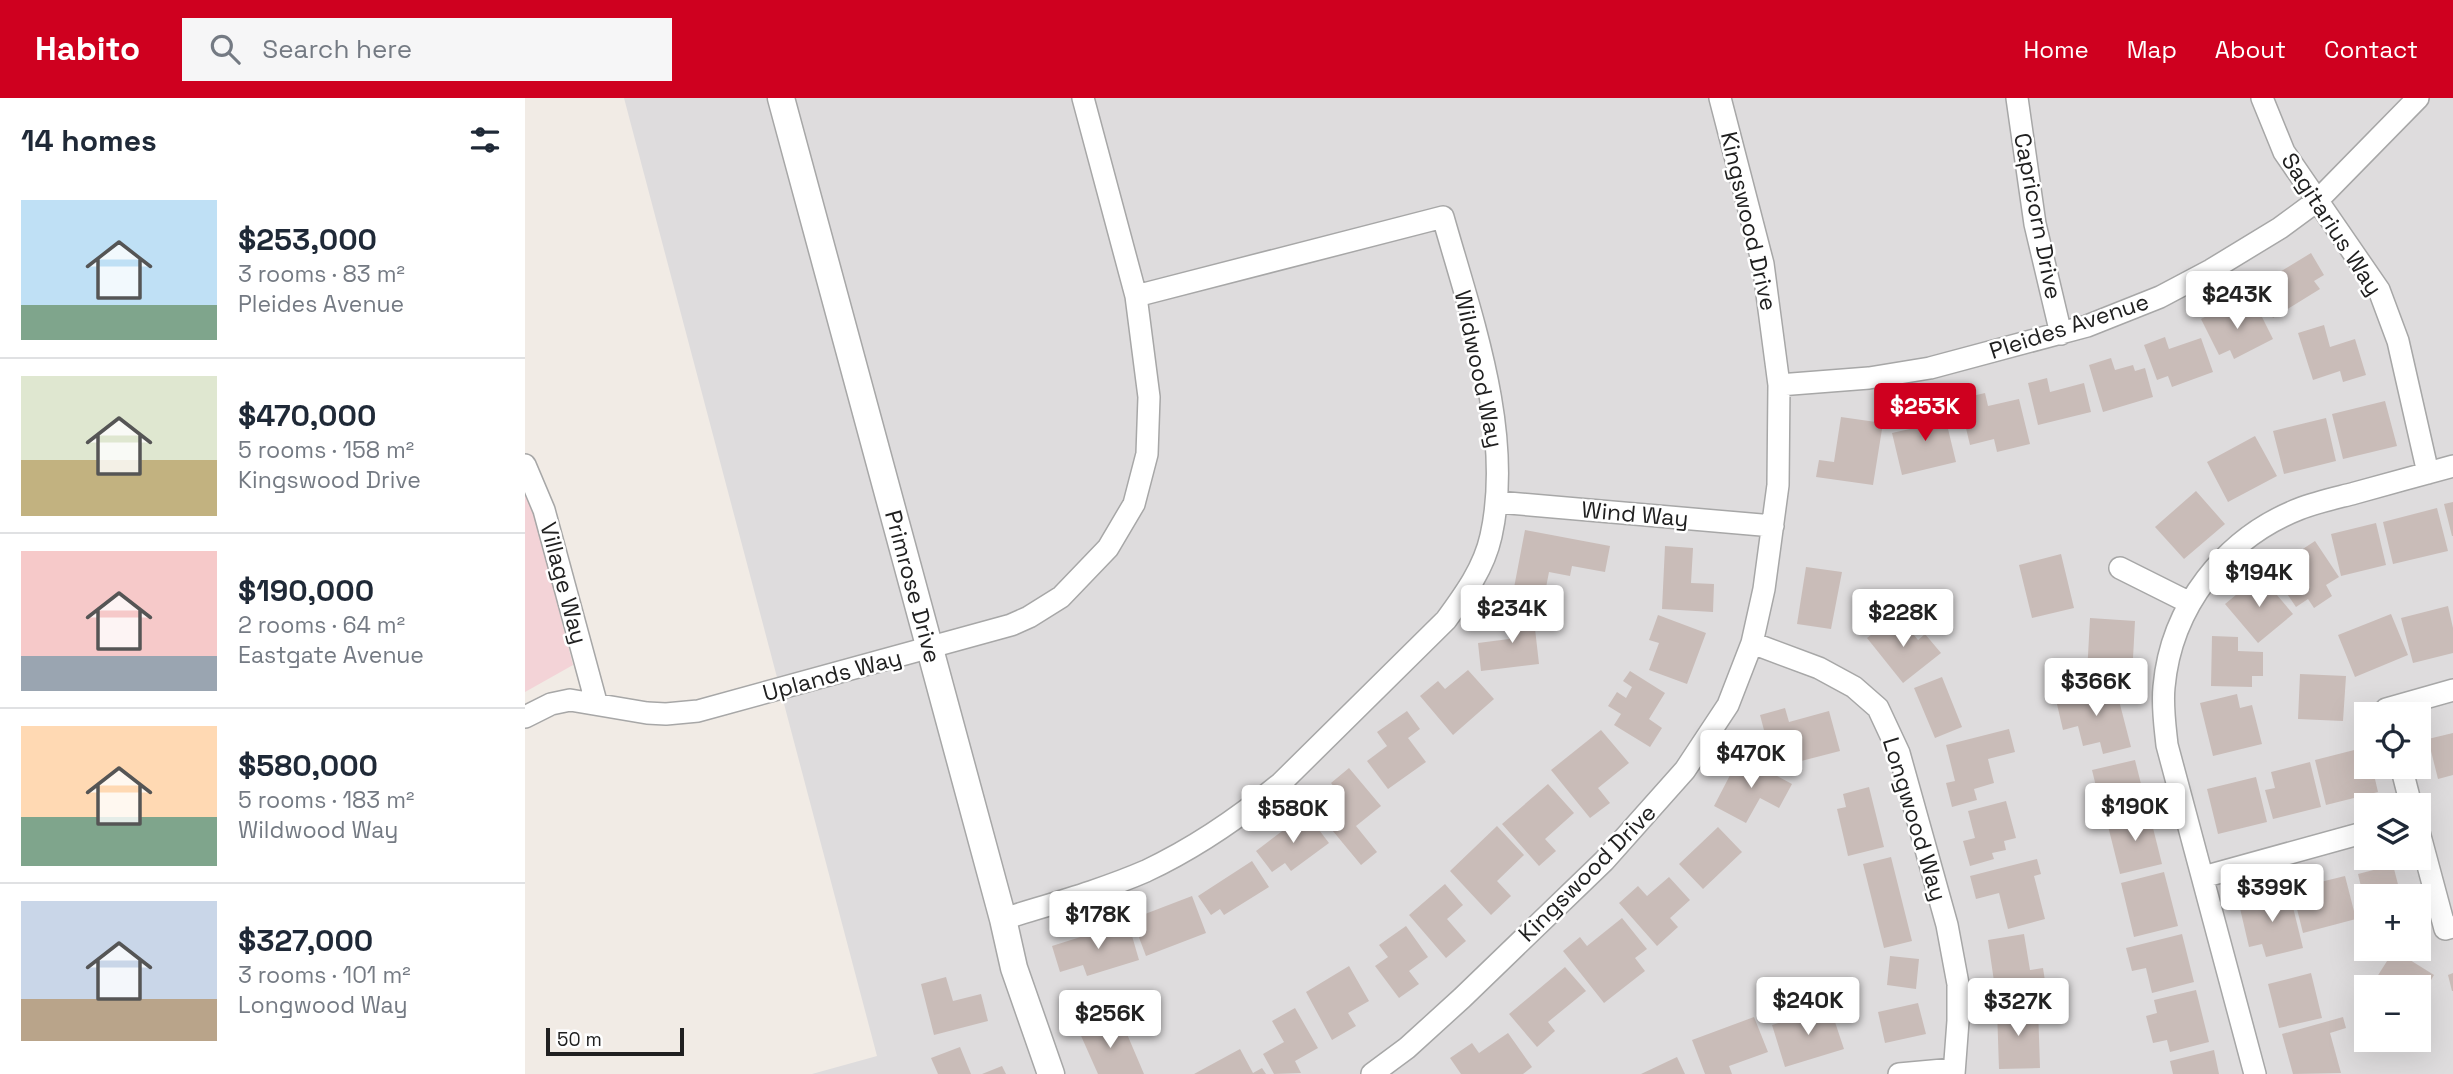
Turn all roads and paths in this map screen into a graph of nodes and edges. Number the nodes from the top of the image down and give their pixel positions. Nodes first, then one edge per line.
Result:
1 (781, 98) edge
2 (1083, 98) edge
3 (1720, 98) edge
4 (2017, 98) edge
5 (2262, 98) edge
6 (2418, 98) edge
7 (2318, 200) junction
8 (1136, 296) junction
9 (2061, 334) junction
10 (1779, 385) junction
11 (525, 465) edge
12 (2453, 466) edge
13 (2428, 473) junction
14 (1497, 502) junction
15 (1773, 526) junction
16 (2120, 568) dead end
17 (2190, 603) junction
18 (1752, 643) junction
19 (929, 649) junction
20 (2453, 690) edge
21 (596, 702) junction
22 (2411, 702) edge
23 (525, 717) edge
24 (2354, 835) edge
25 (2429, 870) edge
26 (2203, 877) junction
27 (1003, 919) junction
28 (2453, 927) edge
29 (1954, 1072) edge
30 (1051, 1074) edge
31 (1372, 1074) edge
32 (1899, 1074) edge
33 (2255, 1074) edge

1 - 19 street, Primrose Drive
2 - 8 street, Uplands Way
3 - 10 street, Kingswood Drive
4 - 9 street, Capricorn Drive
5 - 7 street, Sagitarius Way
6 - 7 street, Pleides Avenue
7 - 9 street, Pleides Avenue
7 - 13 street, Sagitarius Way
8 - 14 street, Wildwood Way
8 - 19 street, Uplands Way
9 - 10 street, Pleides Avenue
10 - 15 street, Kingswood Drive
11 - 21 street, Village Way
12 - 13 street
13 - 17 street
14 - 15 street, Wind Way
14 - 27 street, Wildwood Way
15 - 18 street, Kingswood Drive
16 - 17 street
17 - 26 street
18 - 29 street, Longwood Way
18 - 31 street, Kingswood Drive
19 - 21 street, Uplands Way
19 - 27 street, Primrose Drive
20 - 22 street
21 - 23 street, Uplands Way
24 - 26 street
25 - 28 street
26 - 33 street
27 - 30 street, Primrose Drive
29 - 32 street

